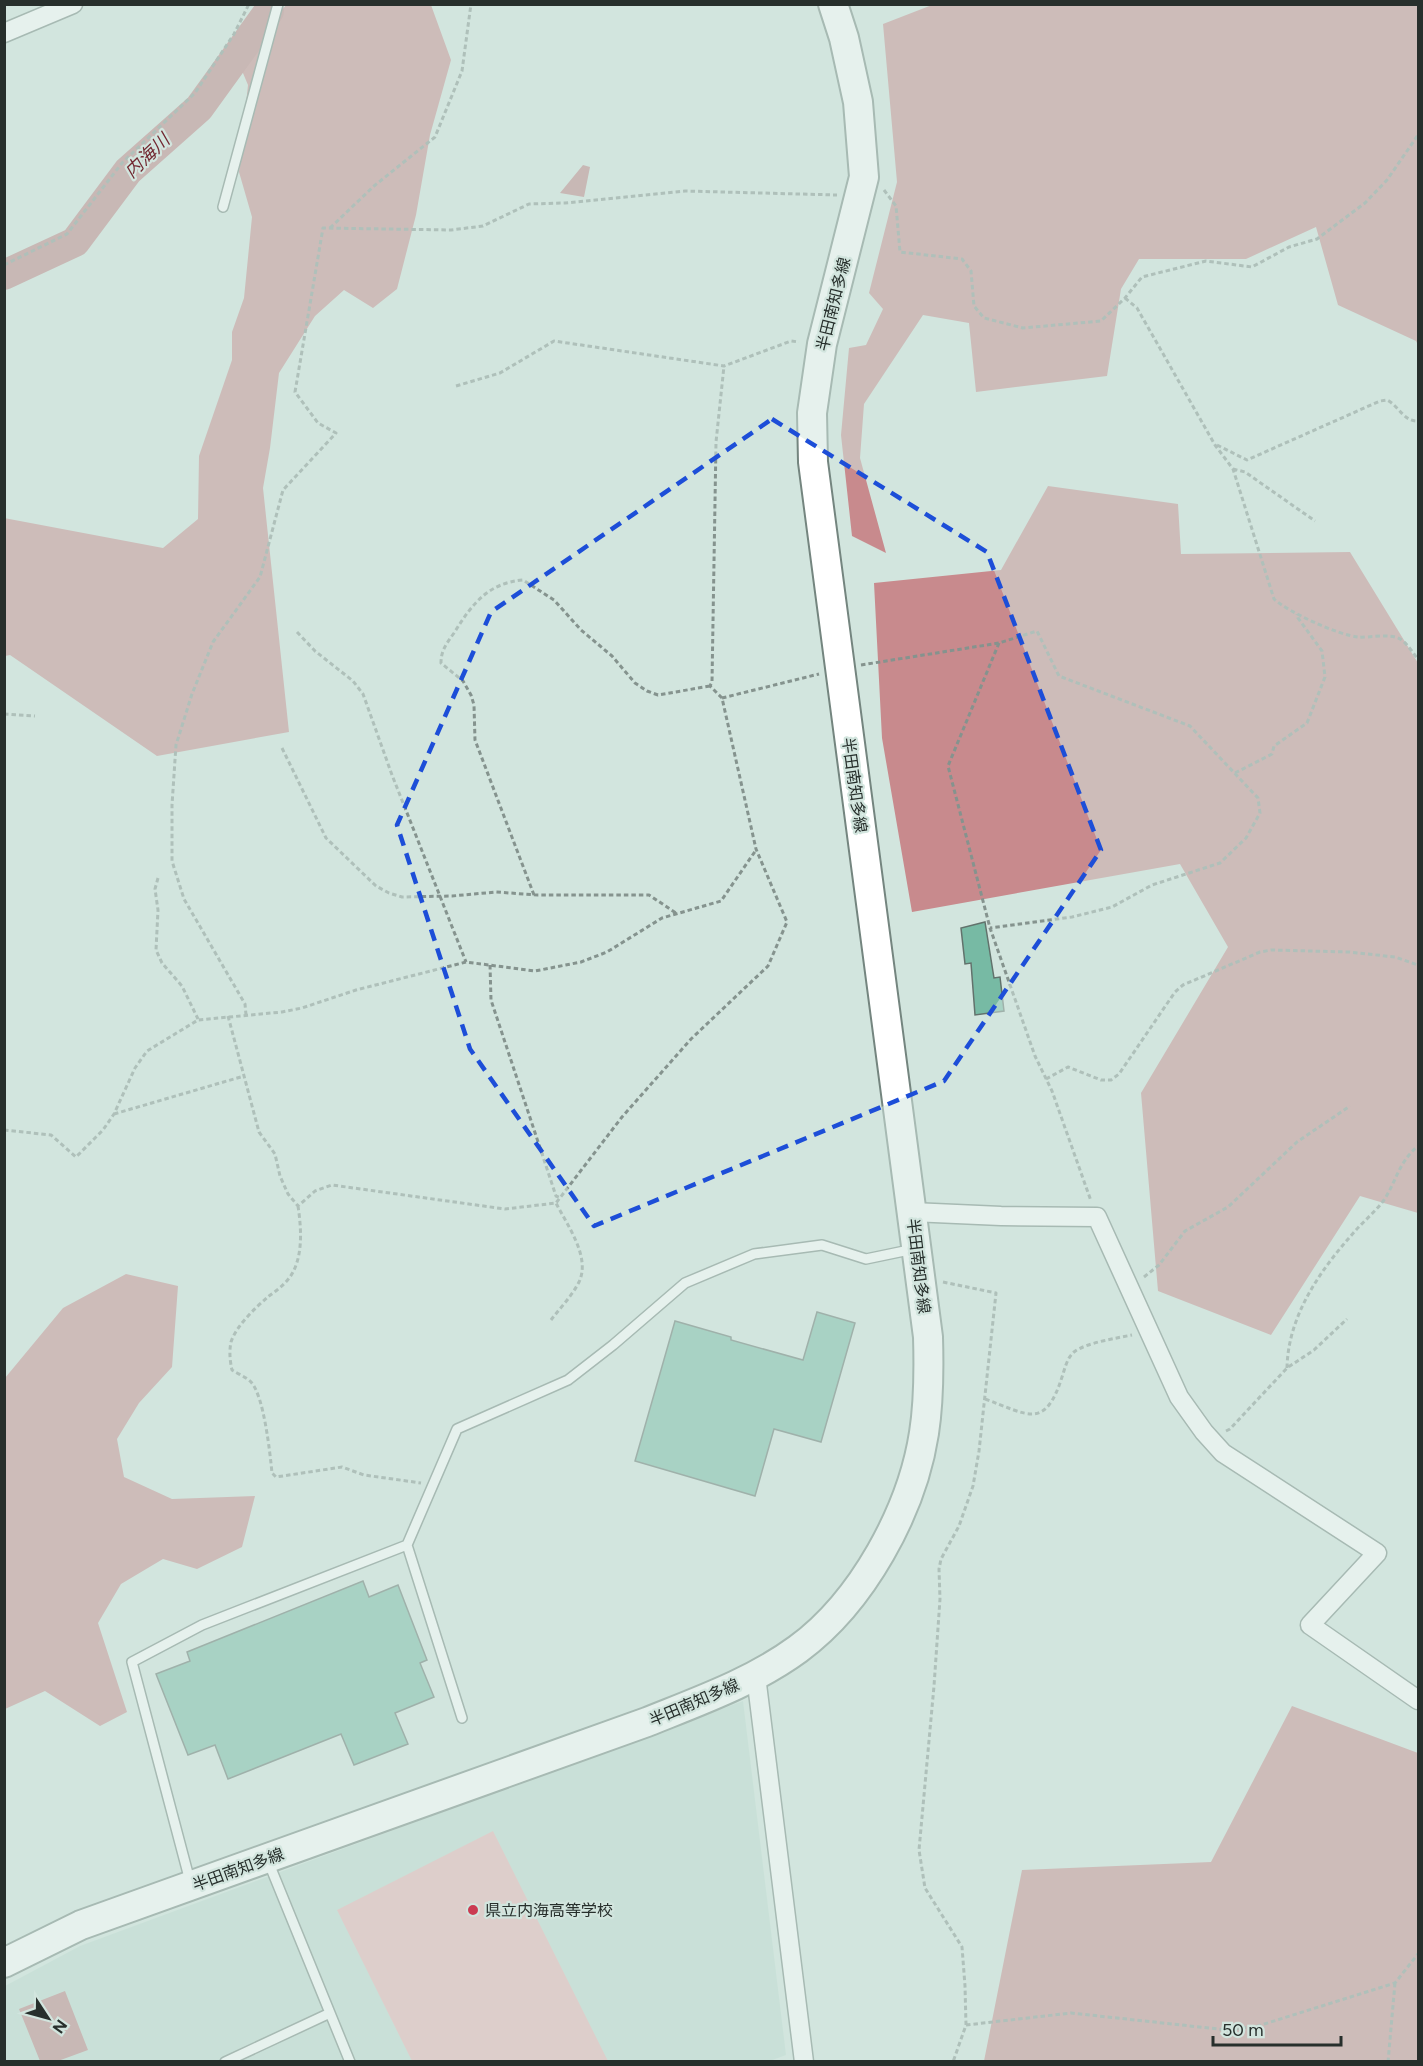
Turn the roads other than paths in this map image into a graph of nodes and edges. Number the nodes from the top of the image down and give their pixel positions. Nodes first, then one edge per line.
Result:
1 (72, 4) edge
2 (278, 4) edge
3 (833, 4) edge
4 (4, 33) edge
5 (223, 207) dead end
6 (912, 1212) junction
7 (916, 1249) junction
8 (407, 1545) junction
9 (756, 1676) junction
10 (1419, 1700) edge
11 (462, 1718) dead end
12 (267, 1858) junction
13 (191, 1886) junction
14 (4, 1963) edge
15 (330, 2013) junction
16 (225, 2061) edge
17 (350, 2061) edge
18 (804, 2061) edge

1 - 4 street
2 - 5 lane
3 - 6 main road, 半田南知多線
6 - 7 main road, 半田南知多線
6 - 10 street
7 - 8 lane
7 - 9 main road, 半田南知多線
8 - 11 lane
8 - 13 lane
9 - 12 main road, 半田南知多線
9 - 18 street
12 - 13 main road, 半田南知多線
12 - 15 lane
13 - 14 main road, 半田南知多線
15 - 16 lane
15 - 17 lane

